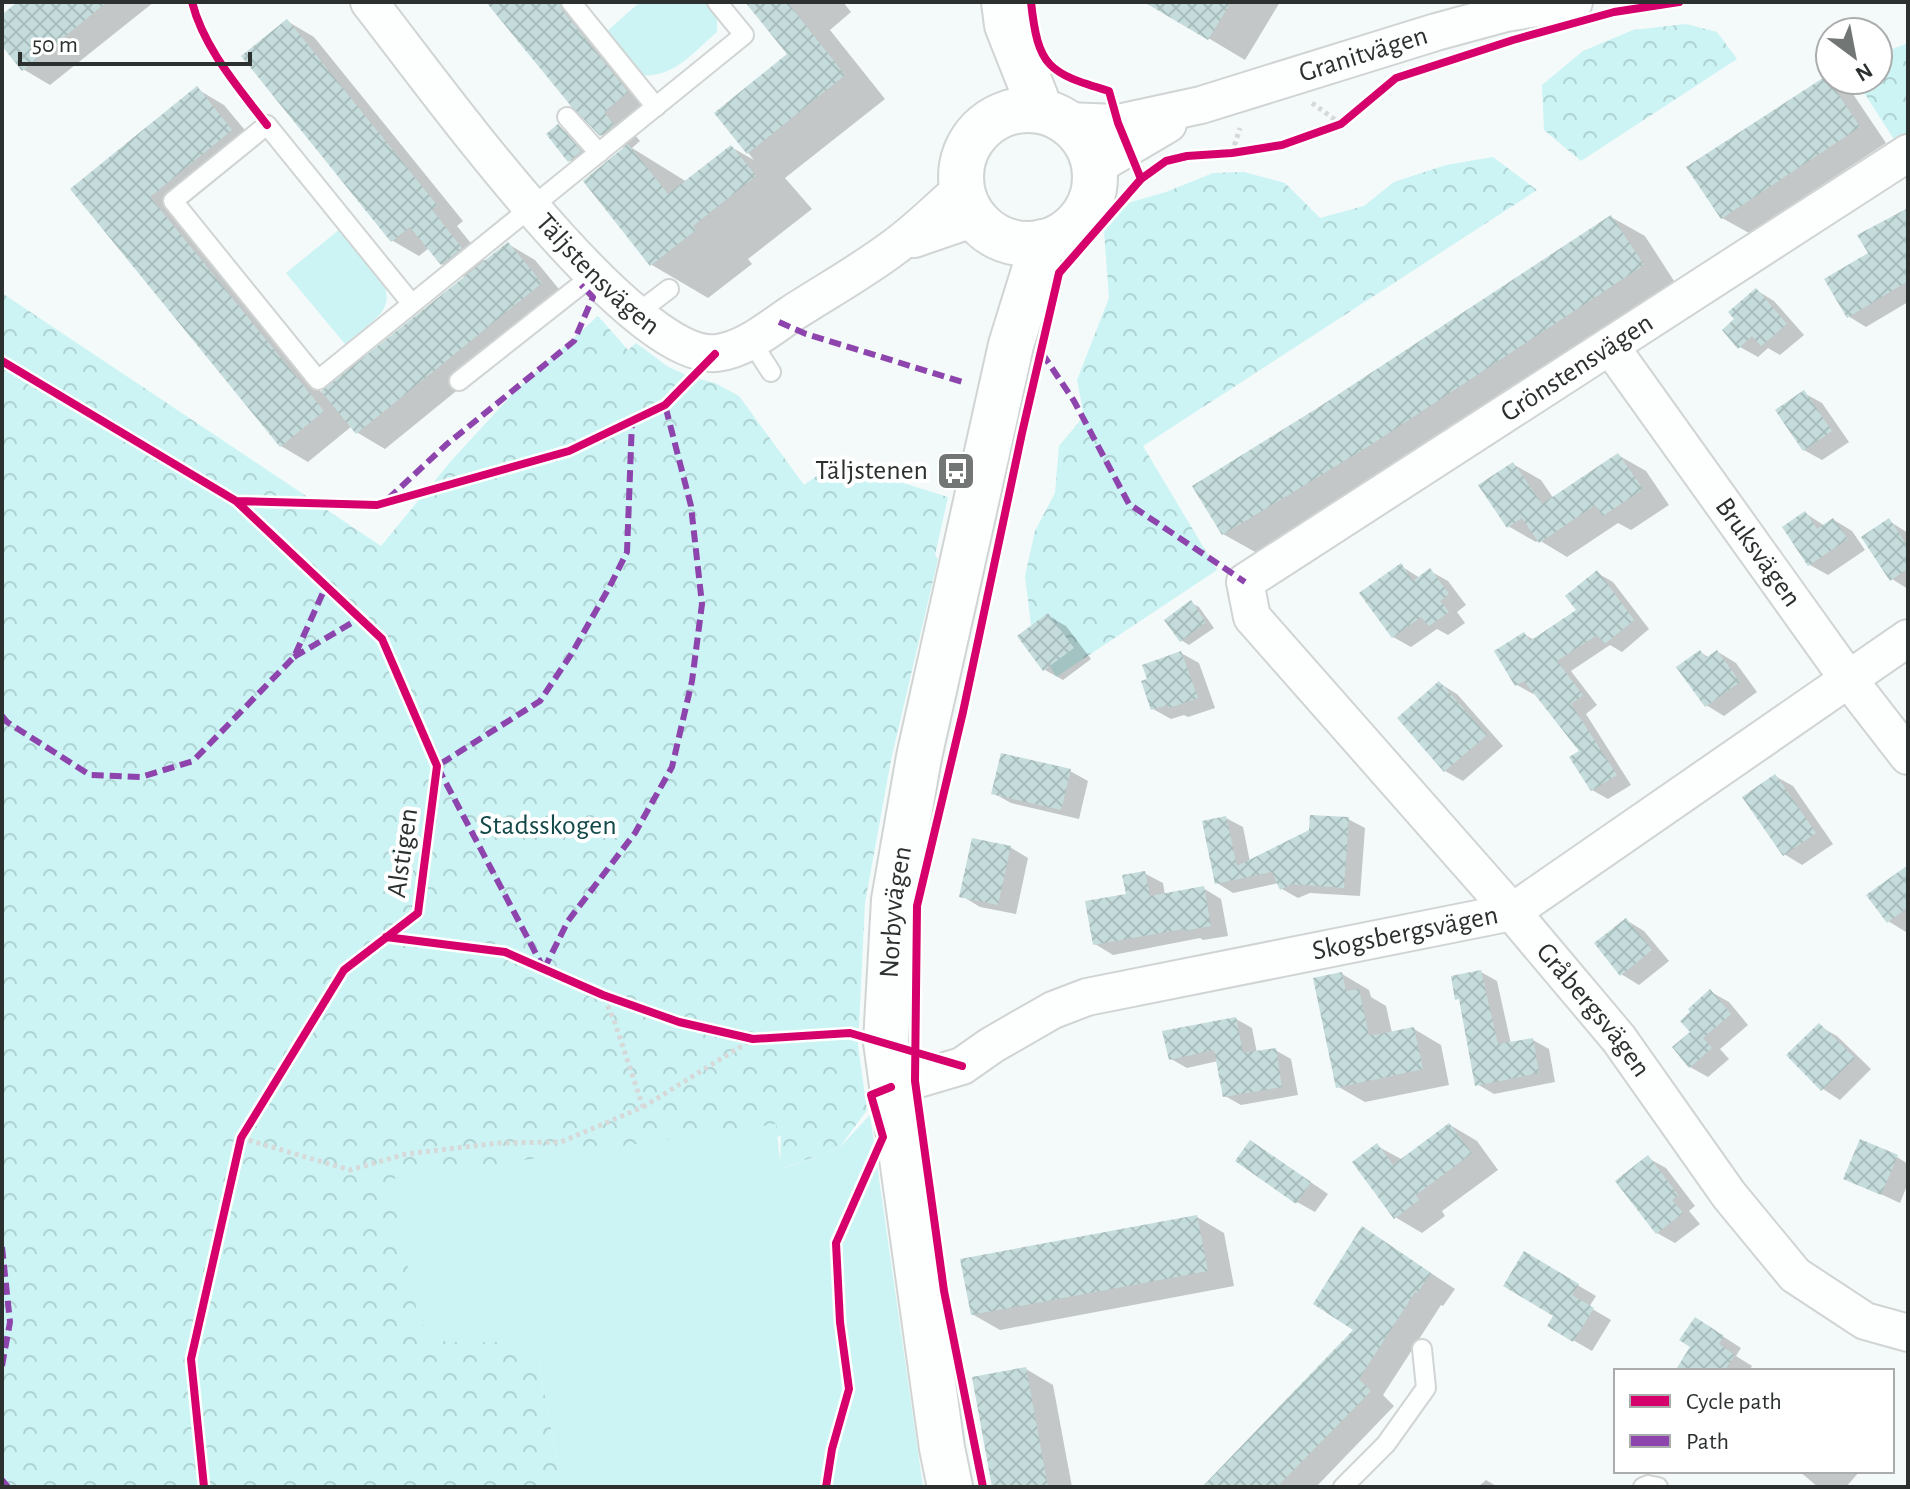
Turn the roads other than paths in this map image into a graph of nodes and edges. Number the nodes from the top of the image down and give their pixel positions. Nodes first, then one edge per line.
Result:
1 (369, 2) edge
2 (571, 2) edge
3 (717, 2) edge
4 (1574, 2) edge
5 (1005, 14) edge
6 (1430, 17) edge
7 (1201, 105) junction
8 (656, 107) junction
9 (999, 116) junction
10 (1053, 116) junction
11 (567, 117) dead end
12 (599, 153) junction
13 (1908, 153) edge
14 (1095, 167) junction
15 (531, 208) junction
16 (995, 222) junction
17 (592, 276) junction
18 (669, 289) dead end
19 (412, 304) junction
20 (636, 314) junction
21 (751, 341) junction
22 (1610, 346) junction
23 (771, 372) dead end
24 (459, 381) dead end
25 (1245, 582) joint
26 (1908, 638) edge
27 (1849, 680) junction
28 (1908, 756) edge
29 (1512, 912) junction
30 (891, 1087) junction
31 (1908, 1333) edge
32 (1422, 1349) dead end
33 (950, 1487) edge
34 (1343, 1487) edge
35 (1643, 1487) edge
36 (1658, 1487) edge

1 - 15 street, Täljstensvägen
2 - 8 lane
3 - 8 lane
4 - 6 street, Granitvägen
5 - 9 street
5 - 10 street
6 - 7 street, Granitvägen
7 - 10 street, Granitvägen
7 - 14 street, Granitvägen
8 - 12 lane
9 - 10 street
9 - 16 street
10 - 14 street
11 - 12 lane
12 - 15 lane
13 - 22 street, Grönstensvägen
14 - 16 street
15 - 17 street, Täljstensvägen
15 - 19 lane
16 - 21 street, Täljstensvägen
16 - 30 street, Norbyvägen
17 - 20 street, Täljstensvägen
17 - 24 lane
18 - 20 lane
19 - 19 lane
20 - 21 street, Täljstensvägen
21 - 23 lane
22 - 25 street, Grönstensvägen
22 - 27 street, Bruksvägen
25 - 29 street, Gråbergsvägen
26 - 27 street, Skogsbergsvägen
27 - 28 street, Bruksvägen
27 - 29 street, Skogsbergsvägen
29 - 30 street, Skogsbergsvägen
29 - 31 street, Gråbergsvägen
30 - 33 street, Norbyvägen
32 - 34 lane
35 - 36 lane

